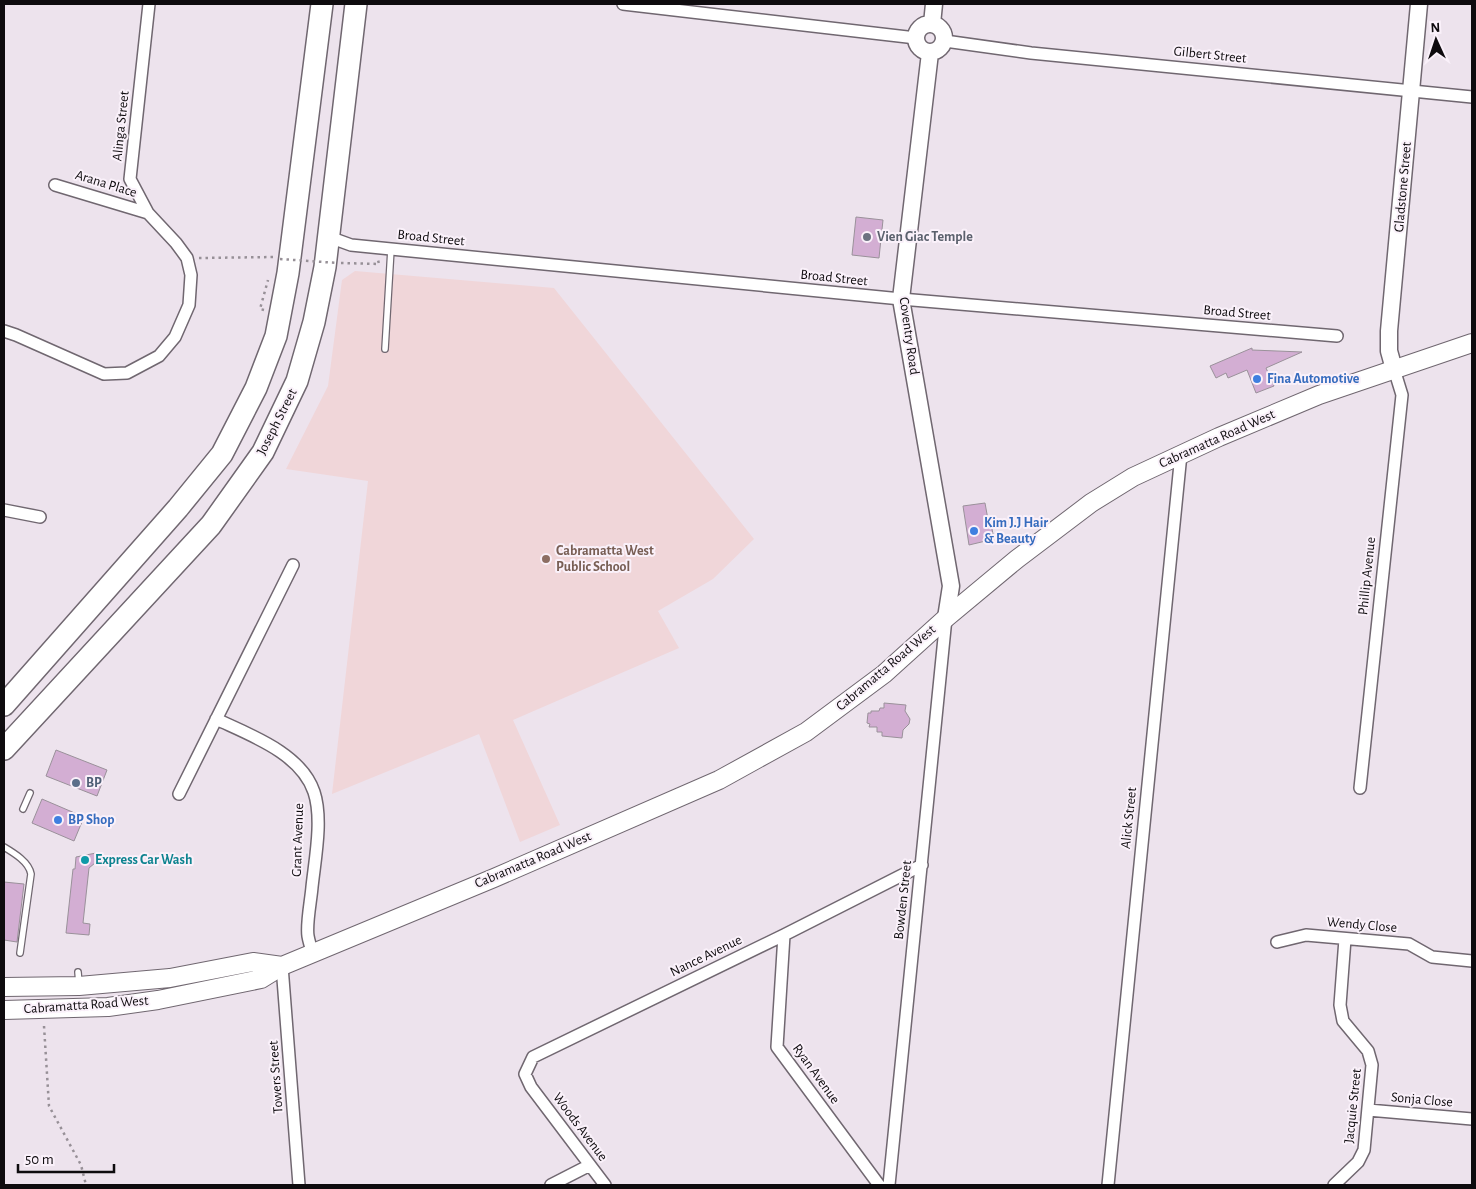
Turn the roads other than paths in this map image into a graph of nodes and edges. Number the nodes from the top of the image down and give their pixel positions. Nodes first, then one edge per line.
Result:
1 (149, 4) edge
2 (322, 4) edge
3 (356, 4) edge
4 (623, 4) edge
5 (934, 4) edge
6 (1420, 4) edge
7 (932, 24) junction
8 (916, 38) junction
9 (945, 41) junction
10 (930, 52) junction
11 (1411, 90) junction
12 (1472, 97) edge
13 (55, 185) dead end
14 (148, 213) junction
15 (329, 237) junction
16 (388, 249) junction
17 (901, 299) junction
18 (4, 331) edge
19 (1337, 336) dead end
20 (1472, 343) edge
21 (385, 349) dead end
22 (1394, 369) junction
23 (1181, 454) junction
24 (4, 510) edge
25 (40, 517) dead end
26 (293, 564) dead end
27 (946, 618) junction
28 (4, 705) edge
29 (216, 719) junction
30 (4, 749) edge
31 (1360, 788) dead end
32 (30, 793) dead end
33 (179, 794) dead end
34 (23, 809) dead end
35 (4, 847) edge
36 (922, 865) junction
37 (784, 935) junction
38 (1345, 939) junction
39 (1277, 942) dead end
40 (20, 954) dead end
41 (313, 954) junction
42 (1472, 961) edge
43 (282, 966) junction
44 (4, 987) edge
45 (4, 1010) edge
46 (532, 1087) joint
47 (1368, 1110) junction
48 (1472, 1119) edge
49 (590, 1166) junction
50 (299, 1185) edge
51 (550, 1185) edge
52 (605, 1185) edge
53 (879, 1185) edge
54 (889, 1185) edge
55 (1108, 1185) edge
56 (1334, 1185) edge

1 - 14 street, Alinga Street
2 - 28 highway
3 - 15 highway, Joseph Street
4 - 8 street
5 - 7 street
6 - 11 street, Gladstone Street
7 - 8 street
7 - 9 street
8 - 10 street
9 - 10 street
9 - 11 street, Gilbert Street
10 - 17 street, Coventry Road
11 - 12 street, Gilbert Street
11 - 22 street, Gladstone Street
13 - 14 street, Arana Place
14 - 18 street, Alinga Street
15 - 16 street, Broad Street
15 - 30 highway, Joseph Street
16 - 17 street, Broad Street
16 - 21 lane
17 - 19 street, Broad Street
17 - 27 street, Coventry Road
20 - 22 main road, Cabramatta Road West
22 - 23 main road, Cabramatta Road West
22 - 31 street, Phillip Avenue
23 - 27 main road, Cabramatta Road West
23 - 55 street, Alick Street
24 - 25 street
26 - 29 street
27 - 36 street, Bowden Street
27 - 41 main road, Cabramatta Road West
29 - 33 street
29 - 41 street, Grant Avenue
32 - 34 lane
35 - 40 lane
36 - 37 street, Nance Avenue
36 - 54 street, Bowden Street
37 - 46 street, Nance Avenue
37 - 53 street, Ryan Avenue
38 - 39 street, Wendy Close
38 - 42 street, Wendy Close
38 - 47 street, Jacquie Street
41 - 43 main road, Cabramatta Road West
43 - 44 main road, Cabramatta Road West
43 - 45 main road, Cabramatta Road West
43 - 50 street, Towers Street
46 - 49 street, Woods Avenue
47 - 48 street, Sonja Close
47 - 56 street, Jacquie Street
49 - 51 street
49 - 52 street, Woods Avenue

